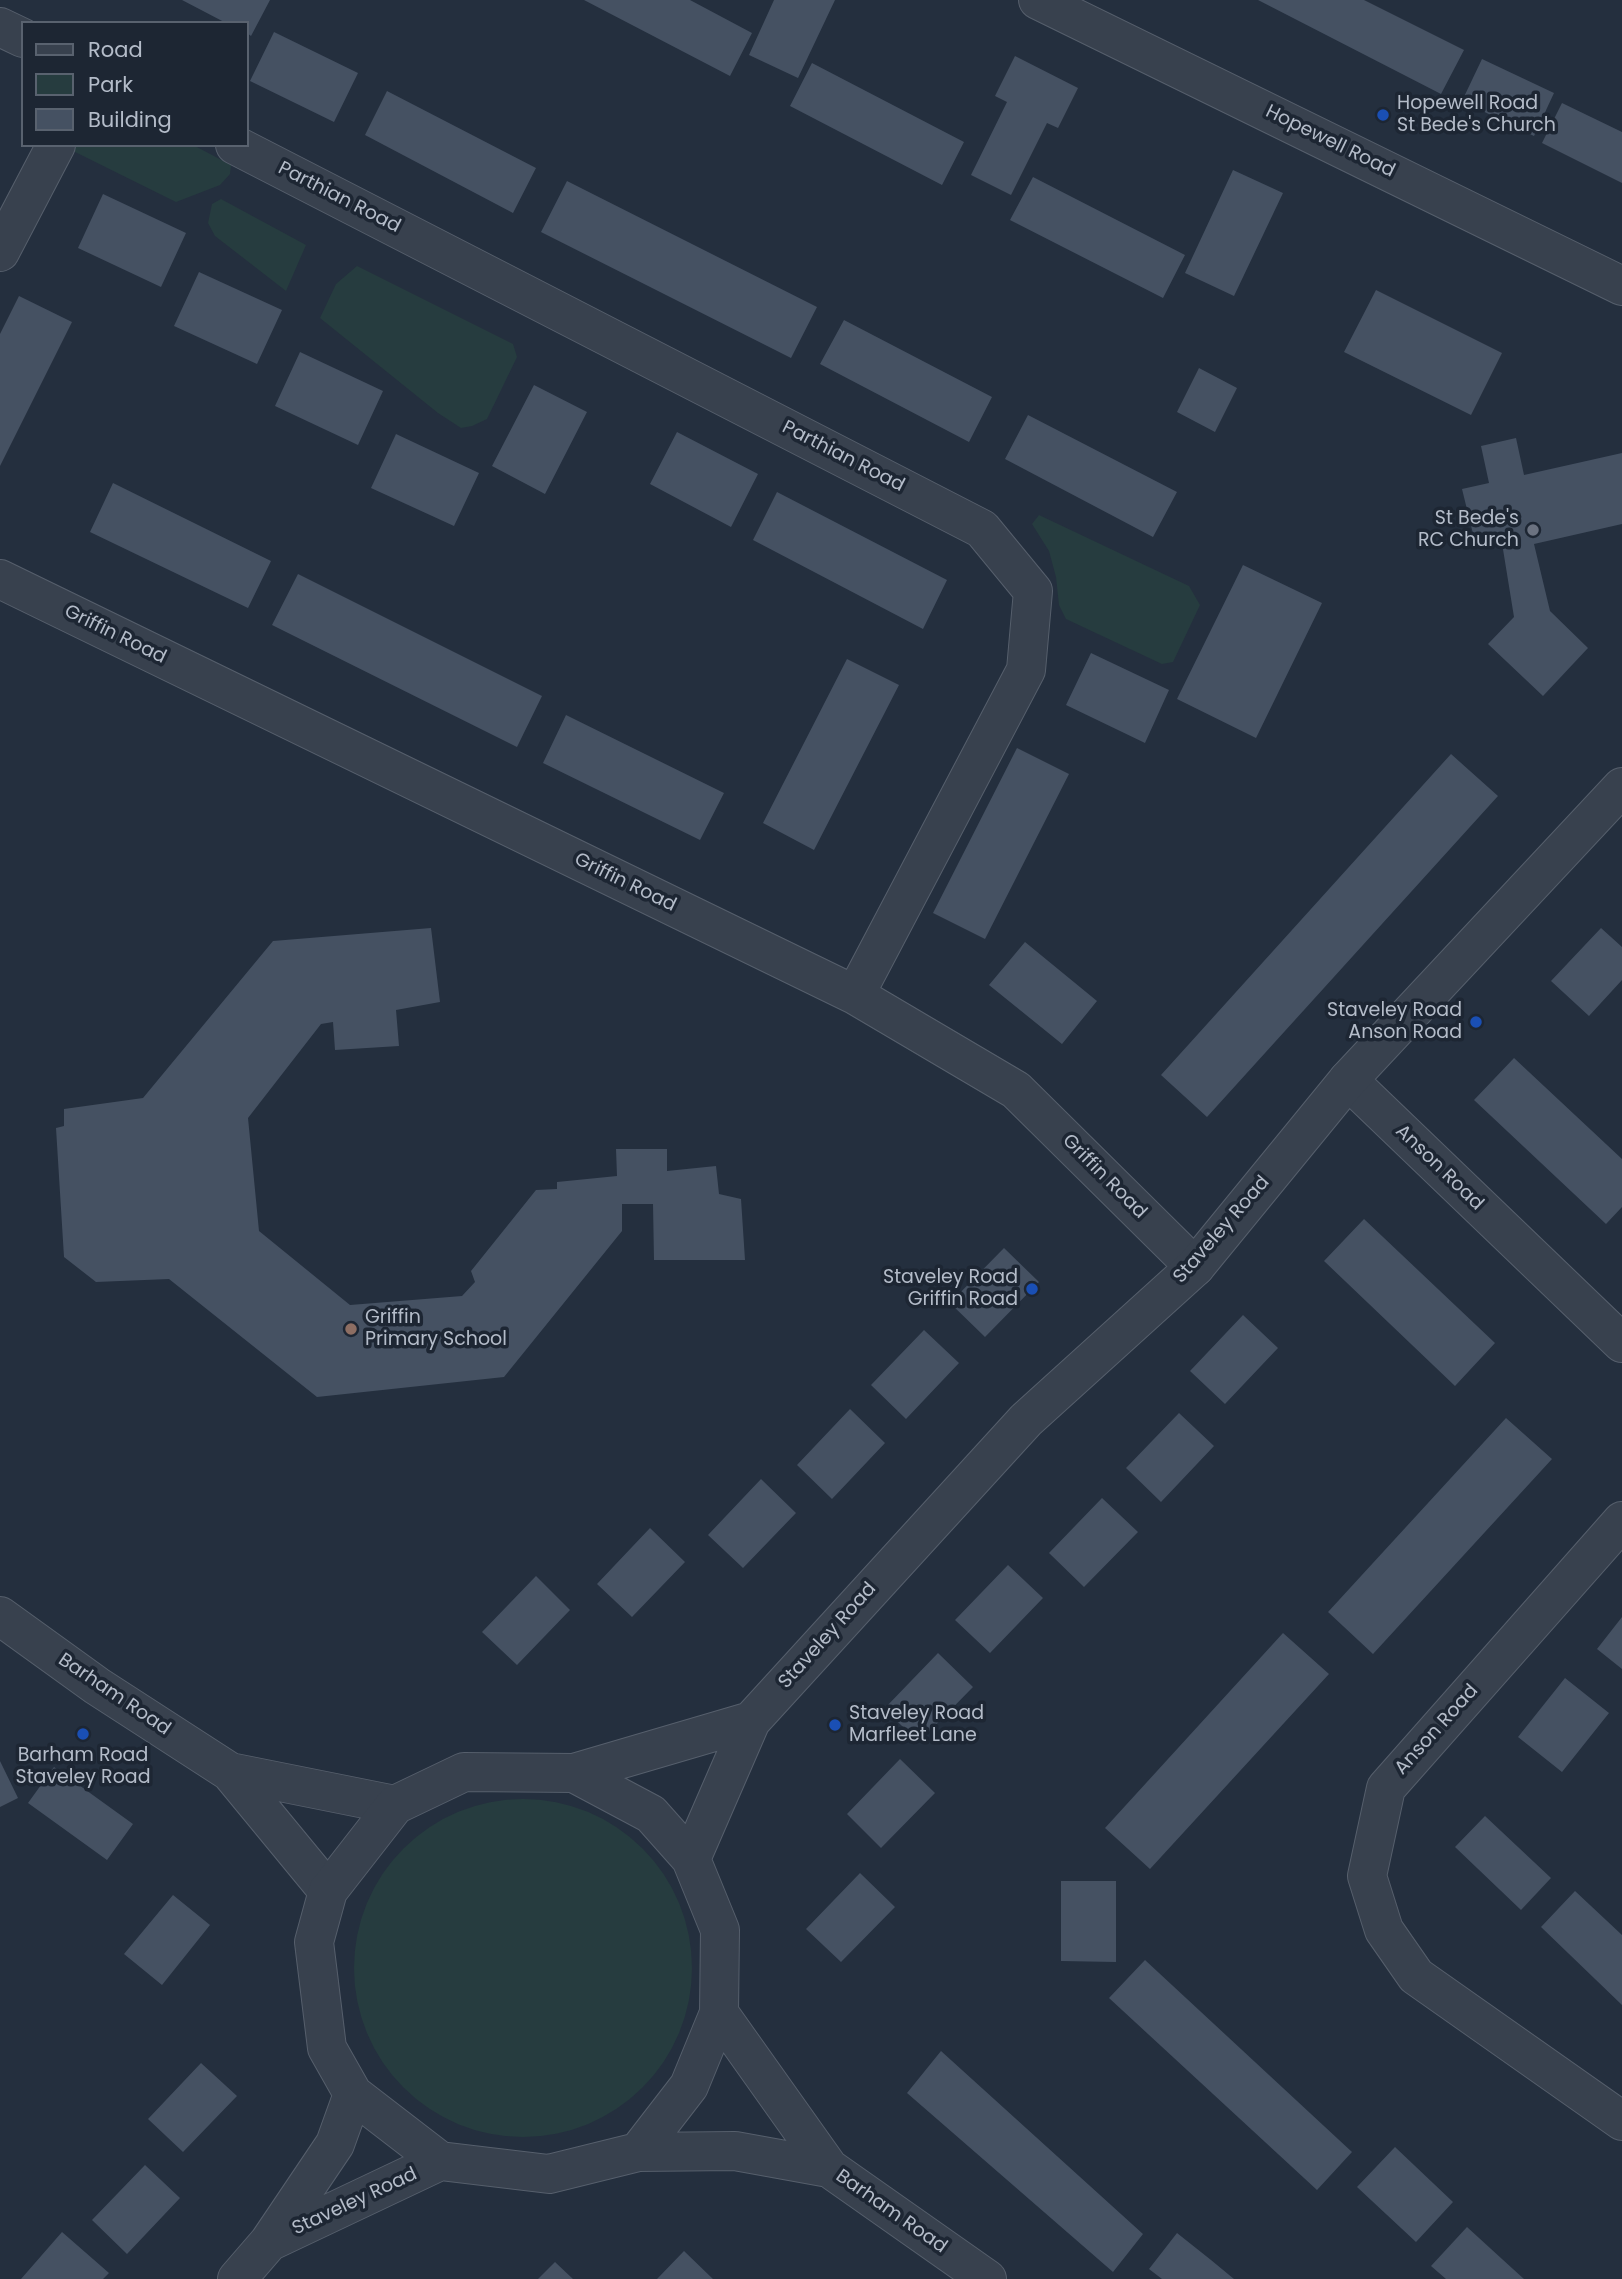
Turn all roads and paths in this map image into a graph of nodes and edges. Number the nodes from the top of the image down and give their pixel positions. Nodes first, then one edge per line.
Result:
1 (1038, 0) edge
2 (0, 27) edge
3 (21, 37) edge
4 (56, 147) edge
5 (239, 147) edge
6 (0, 252) edge
7 (1622, 286) edge
8 (0, 579) edge
9 (1622, 787) edge
10 (855, 995) junction
11 (1348, 1080) junction
12 (1195, 1267) junction
13 (1622, 1343) edge
14 (1622, 1521) edge
15 (0, 1616) edge
16 (751, 1721) junction
17 (230, 1772) junction
18 (573, 1773) junction
19 (396, 1805) junction
20 (691, 1859) junction
21 (328, 1891) junction
22 (719, 2013) junction
23 (353, 2094) junction
24 (1622, 2121) edge
25 (638, 2152) junction
26 (440, 2161) junction
27 (830, 2168) junction
28 (269, 2242) junction
29 (237, 2279) edge
30 (987, 2279) edge

1 - 7 street, Hopewell Road
2 - 3 street
4 - 6 street
5 - 10 street, Parthian Road
8 - 10 street, Griffin Road
9 - 11 street, Staveley Road
10 - 12 street, Griffin Road
11 - 12 street, Staveley Road
11 - 13 street, Anson Road
12 - 16 street, Staveley Road
14 - 24 street, Anson Road
15 - 17 street, Barham Road
16 - 18 street
16 - 20 street, Staveley Road
17 - 19 street, Barham Road
17 - 21 street, Barham Road
18 - 19 street
18 - 20 street
19 - 21 street
20 - 22 street
21 - 23 street
22 - 25 street
22 - 27 street, Barham Road
23 - 26 street
23 - 28 street, Staveley Road
25 - 26 street, Barham Road
25 - 27 street, Barham Road
26 - 28 street, Staveley Road
27 - 30 street, Barham Road
28 - 29 street, Staveley Road

